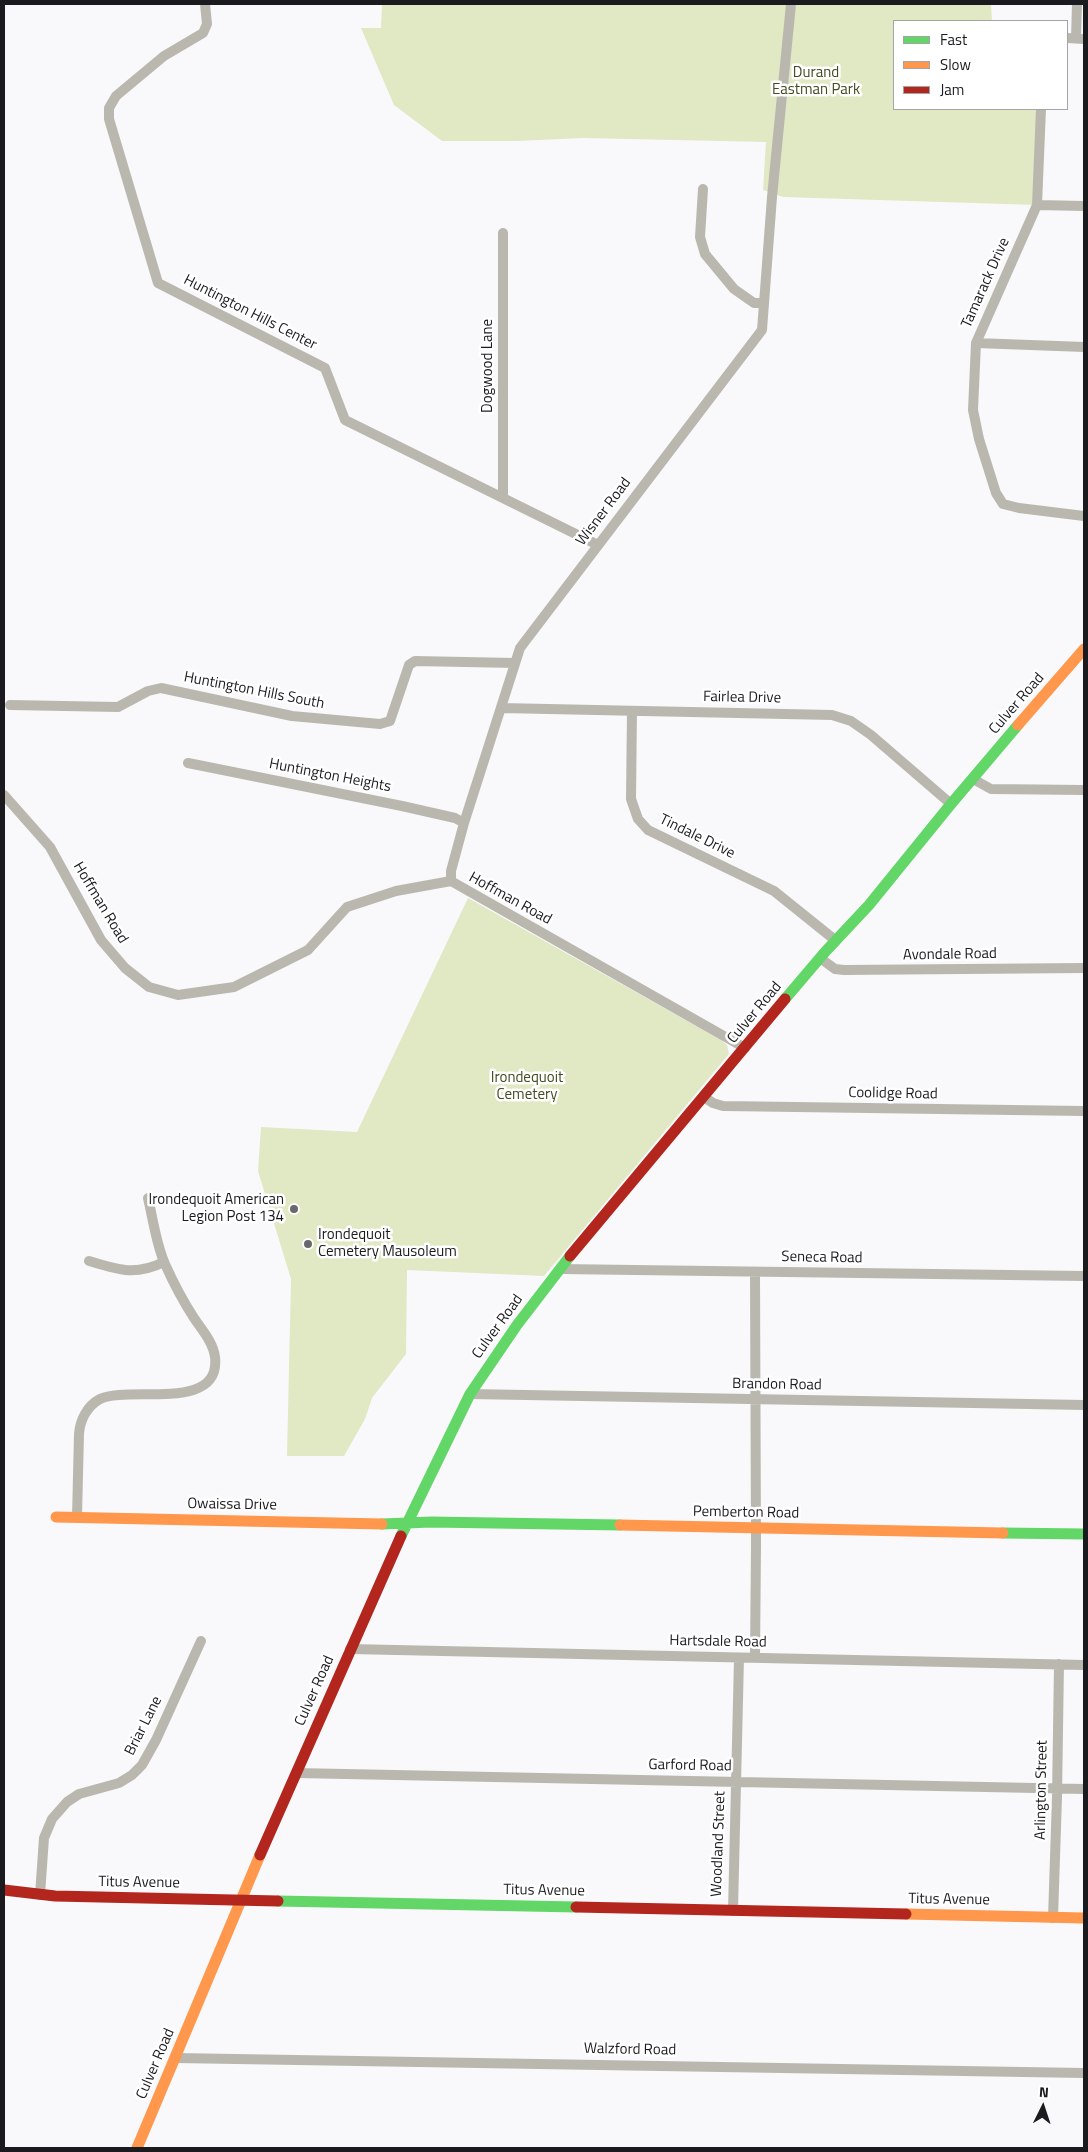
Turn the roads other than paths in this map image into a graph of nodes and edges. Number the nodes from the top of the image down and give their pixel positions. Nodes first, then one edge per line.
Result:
1 (205, 4) edge
2 (791, 4) edge
3 (1077, 4) edge
4 (1076, 38) edge
5 (1040, 110) edge
6 (703, 189) dead end
7 (1037, 206) junction
8 (1084, 206) edge
9 (503, 233) dead end
10 (764, 303) junction
11 (976, 343) junction
12 (1084, 347) edge
13 (503, 498) junction
14 (1084, 516) edge
15 (598, 546) junction
16 (1084, 649) edge
17 (515, 662) junction
18 (10, 705) dead end
19 (501, 708) junction
20 (632, 711) junction
21 (188, 763) dead end
22 (973, 779) junction
23 (1084, 790) edge
24 (4, 795) edge
25 (951, 804) junction
26 (464, 823) junction
27 (451, 881) junction
28 (835, 940) junction
29 (820, 958) junction
30 (1084, 968) edge
31 (746, 1048) junction
32 (704, 1097) junction
33 (1084, 1111) edge
34 (148, 1198) dead end
35 (89, 1261) dead end
36 (164, 1262) junction
37 (560, 1269) junction
38 (755, 1273) junction
39 (1084, 1276) edge
40 (470, 1394) junction
41 (755, 1400) junction
42 (1084, 1405) edge
43 (56, 1517) dead end
44 (77, 1517) junction
45 (407, 1524) junction
46 (756, 1528) junction
47 (1084, 1534) edge
48 (201, 1640) dead end
49 (350, 1649) junction
50 (739, 1658) junction
51 (755, 1658) junction
52 (1059, 1664) junction
53 (1084, 1664) edge
54 (296, 1773) junction
55 (736, 1782) junction
56 (1057, 1788) junction
57 (1084, 1789) edge
58 (4, 1890) edge
59 (40, 1895) junction
60 (240, 1900) junction
61 (733, 1911) junction
62 (1053, 1918) junction
63 (1084, 1918) edge
64 (175, 2058) junction
65 (1084, 2072) edge
66 (137, 2148) edge

1 - 13 street, Huntington Hills Center
2 - 10 street, Wisner Road
3 - 4 street
5 - 7 street, Tamarack Drive
6 - 10 street
7 - 8 street
7 - 11 street, Tamarack Drive
9 - 13 street, Dogwood Lane
10 - 15 street, Wisner Road
11 - 12 street
11 - 14 street, Tamarack Drive
13 - 15 street, Huntington Hills Center
15 - 17 street, Wisner Road
16 - 22 main road, Culver Road
17 - 18 street, Huntington Hills South
17 - 19 street, Wisner Road
19 - 20 street, Fairlea Drive
19 - 26 street, Wisner Road
20 - 25 street, Fairlea Drive
20 - 28 street, Tindale Drive
21 - 26 street, Huntington Heights
22 - 23 street
22 - 25 main road, Culver Road
24 - 27 street, Hoffman Road
25 - 28 main road, Culver Road
26 - 27 street, Wisner Road
27 - 31 street, Hoffman Road
28 - 29 main road, Culver Road
29 - 30 street, Avondale Road
29 - 31 main road, Culver Road
31 - 32 main road, Culver Road
32 - 33 street, Coolidge Road
32 - 37 main road, Culver Road
34 - 36 street
35 - 36 street
36 - 44 street
37 - 38 street, Seneca Road
37 - 40 main road, Culver Road
38 - 39 street, Seneca Road
38 - 41 street
40 - 41 street, Brandon Road
40 - 45 main road, Culver Road
41 - 42 street, Brandon Road
41 - 46 street
43 - 44 main road, Owaissa Drive
44 - 45 main road, Owaissa Drive
45 - 46 main road, Pemberton Road
45 - 49 main road, Culver Road
46 - 47 main road, Pemberton Road
46 - 51 street
48 - 59 street, Briar Lane
49 - 50 street, Hartsdale Road
49 - 54 main road, Culver Road
50 - 51 street, Hartsdale Road
50 - 55 street, Woodland Street
51 - 52 street, Hartsdale Road
52 - 53 street, Hartsdale Road
52 - 56 street, Arlington Street
54 - 55 street, Garford Road
54 - 60 main road, Culver Road
55 - 56 street, Garford Road
55 - 61 street, Woodland Street
56 - 57 street, Garford Road
56 - 62 street, Arlington Street
58 - 59 main road, Titus Avenue
59 - 60 main road, Titus Avenue
60 - 61 main road, Titus Avenue
60 - 64 main road, Culver Road
61 - 62 main road, Titus Avenue
62 - 63 main road, Titus Avenue
64 - 65 street, Walzford Road
64 - 66 main road, Culver Road

